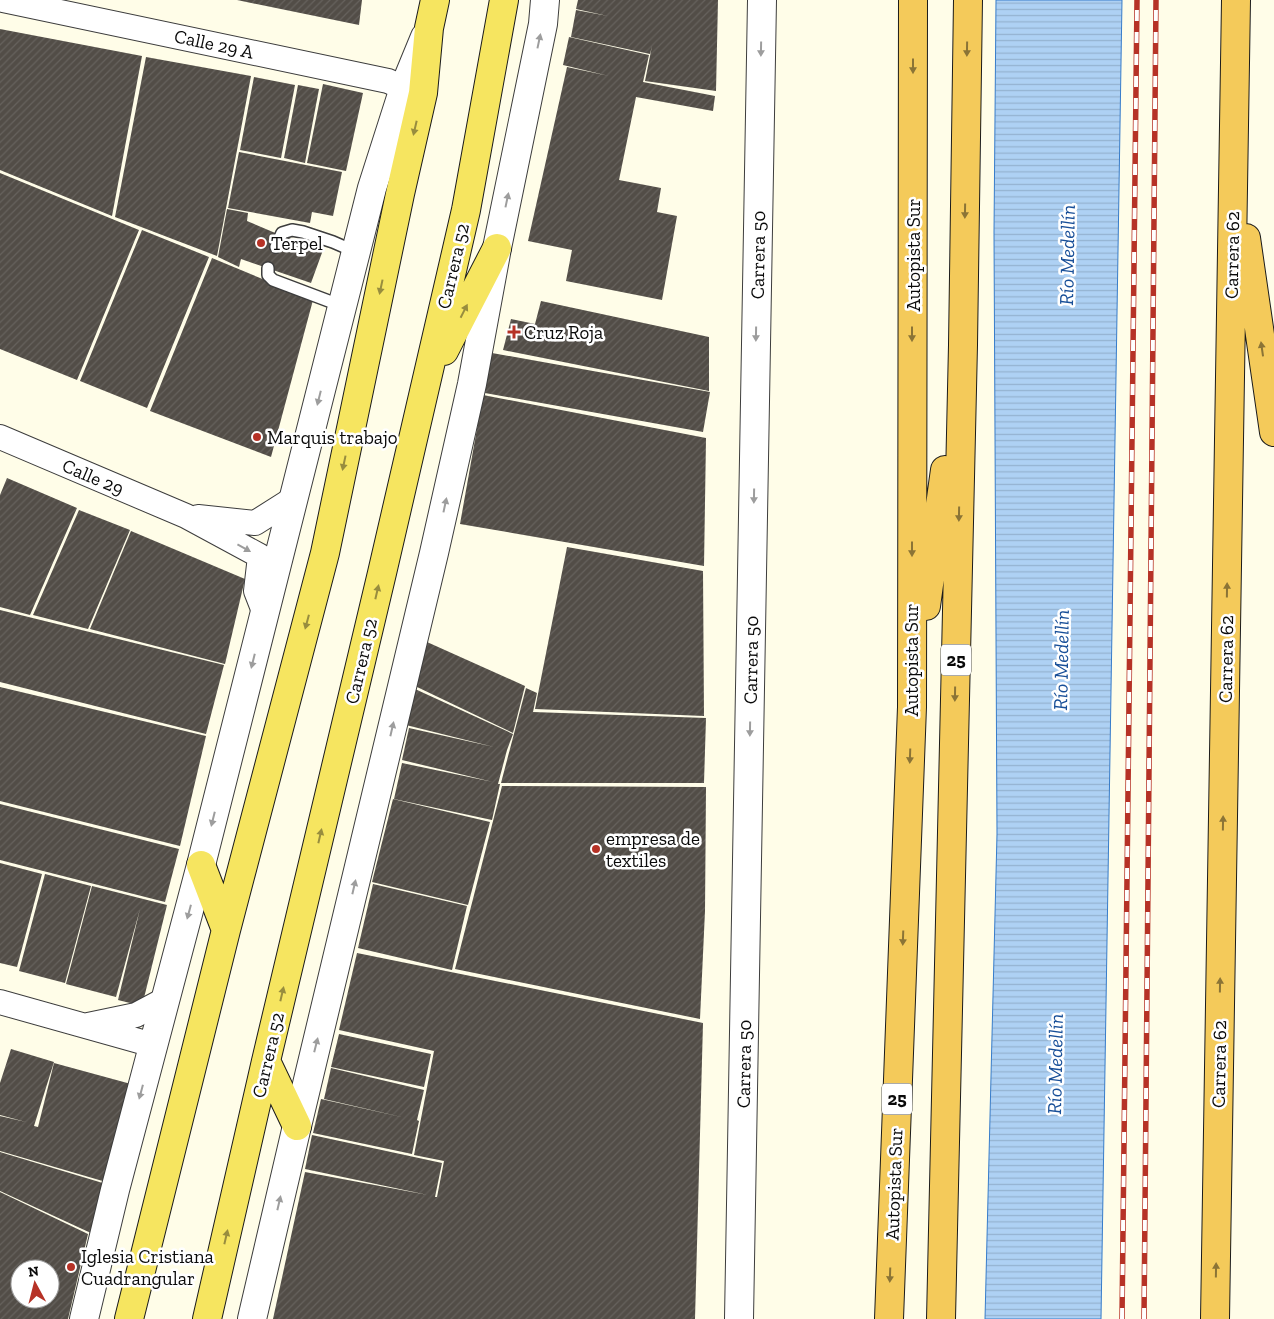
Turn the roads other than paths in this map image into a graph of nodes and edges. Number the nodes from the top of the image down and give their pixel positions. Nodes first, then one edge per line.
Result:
1 (3, 0) edge
2 (435, 0) edge
3 (504, 0) edge
4 (545, 0) edge
5 (762, 0) edge
6 (913, 0) edge
7 (968, 0) edge
8 (1236, 0) edge
9 (414, 90) junction
10 (1234, 155) junction
11 (276, 247) dead end
12 (497, 248) junction
13 (356, 252) junction
14 (268, 268) dead end
15 (342, 306) junction
16 (963, 345) junction
17 (426, 385) junction
18 (1274, 432) edge
19 (0, 437) edge
20 (293, 499) junction
21 (186, 516) junction
22 (265, 614) junction
23 (912, 707) junction
24 (201, 865) junction
25 (226, 930) junction
26 (166, 1000) junction
27 (0, 1002) edge
28 (83, 1026) junction
29 (153, 1045) junction
30 (266, 1060) junction
31 (297, 1126) junction
32 (84, 1319) edge
33 (129, 1319) edge
34 (208, 1319) edge
35 (252, 1319) edge
36 (739, 1319) edge
37 (889, 1319) edge
38 (941, 1319) edge
39 (1215, 1319) edge

1 - 9 street, Calle 29 A
2 - 9 main road
3 - 17 main road, Carrera 52
12 -> 4 street, Carrera 52
5 -> 36 street, Carrera 50
6 -> 23 highway, Autopista Sur / 25
7 -> 16 highway, 25
8 - 10 highway, Carrera 62
9 - 13 street
9 -> 25 main road
18 -> 10 highway
39 -> 10 highway, Carrera 62
11 - 13 lane
17 -> 12 main road
31 -> 12 street, Carrera 52
13 - 15 street
14 - 15 lane
15 -> 20 street
16 - 23 highway
16 -> 38 highway, 25
30 -> 17 main road, Carrera 52
19 - 21 street, Calle 29
20 - 21 street, Calle 29
20 - 22 street
21 -> 22 street, Calle 29
22 -> 24 street
23 -> 37 highway, Autopista Sur / 25
24 - 25 main road
24 -> 26 street
25 - 33 main road
26 - 28 street
26 - 29 street
27 - 28 street
28 - 29 street
29 -> 32 street
30 - 31 main road
34 -> 30 main road, Carrera 52
35 -> 31 street, Carrera 52

